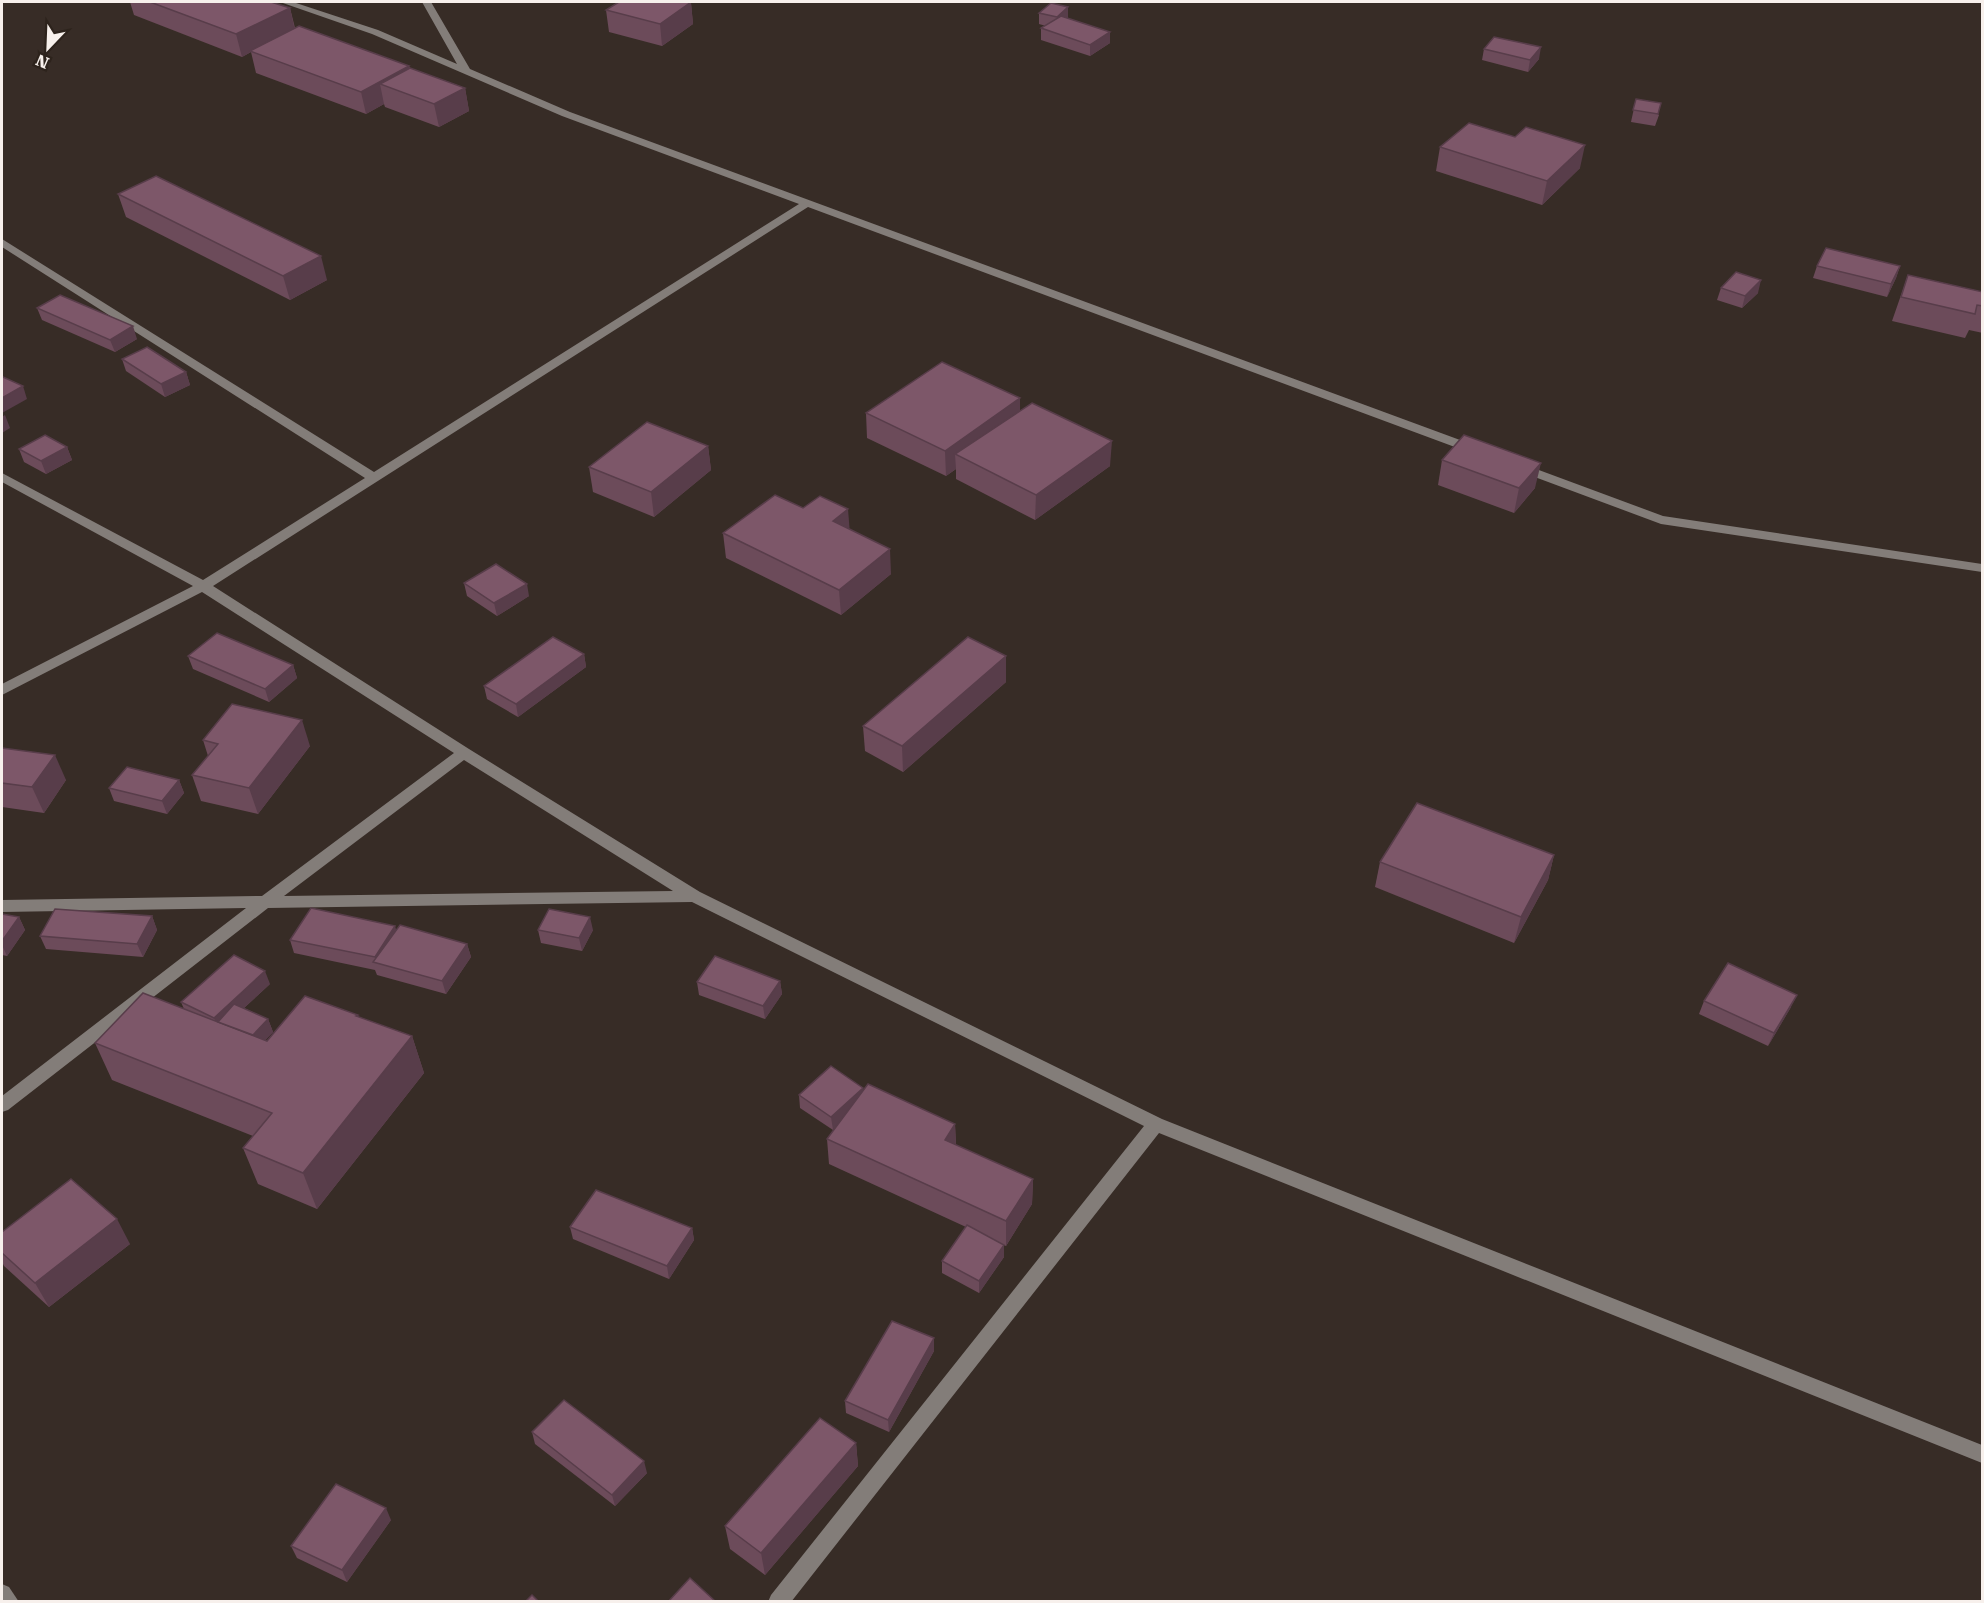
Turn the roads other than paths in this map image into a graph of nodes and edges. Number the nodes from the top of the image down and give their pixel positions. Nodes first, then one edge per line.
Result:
1 (285, 2) edge
2 (427, 2) edge
3 (467, 73) junction
4 (807, 203) junction
5 (2, 242) edge
6 (1482, 453) edge
7 (1504, 461) edge
8 (2, 477) edge
9 (374, 478) junction
10 (1983, 568) edge
11 (203, 586) junction
12 (2, 690) edge
13 (464, 753) junction
14 (694, 897) junction
15 (264, 903) junction
16 (2, 906) edge
17 (2, 1105) edge
18 (1156, 1124) junction
19 (1983, 1454) edge
20 (2, 1594) edge
21 (9, 1602) edge
22 (778, 1602) edge

1 - 3 street
2 - 3 street
3 - 4 street
4 - 6 street
4 - 9 street
5 - 9 street
7 - 10 street
8 - 11 street
9 - 11 street
11 - 12 street
11 - 13 street
13 - 14 street
13 - 15 street
14 - 15 street
14 - 18 street
15 - 16 street
15 - 17 street
18 - 19 street
18 - 22 street
20 - 21 street

